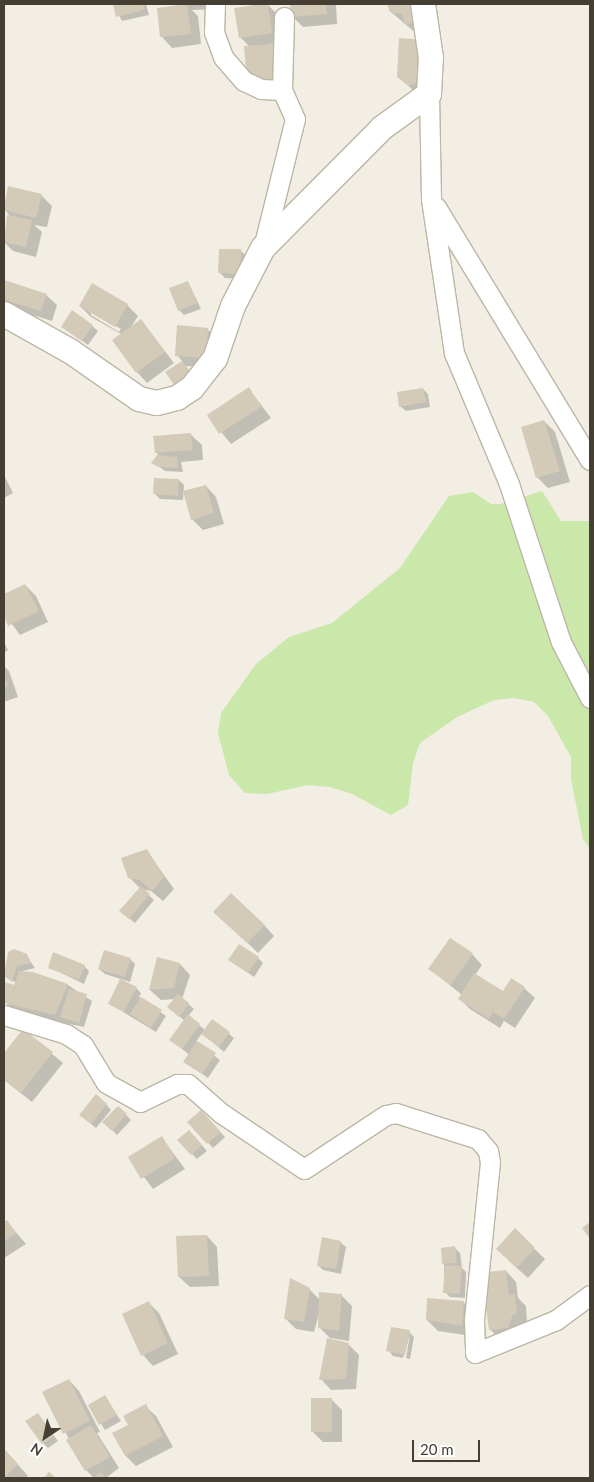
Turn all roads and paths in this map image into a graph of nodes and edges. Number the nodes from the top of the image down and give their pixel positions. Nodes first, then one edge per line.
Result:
1 (215, 4) edge
2 (423, 4) edge
3 (284, 17) dead end
4 (282, 90) junction
5 (429, 94) junction
6 (431, 199) junction
7 (263, 248) junction
8 (4, 314) edge
9 (590, 460) edge
10 (590, 698) edge
11 (4, 1015) edge
12 (590, 1295) edge

1 - 4 street
2 - 5 street
3 - 4 street
4 - 7 street
5 - 6 street
5 - 7 street
6 - 9 street
6 - 10 street
7 - 8 street
11 - 12 street

